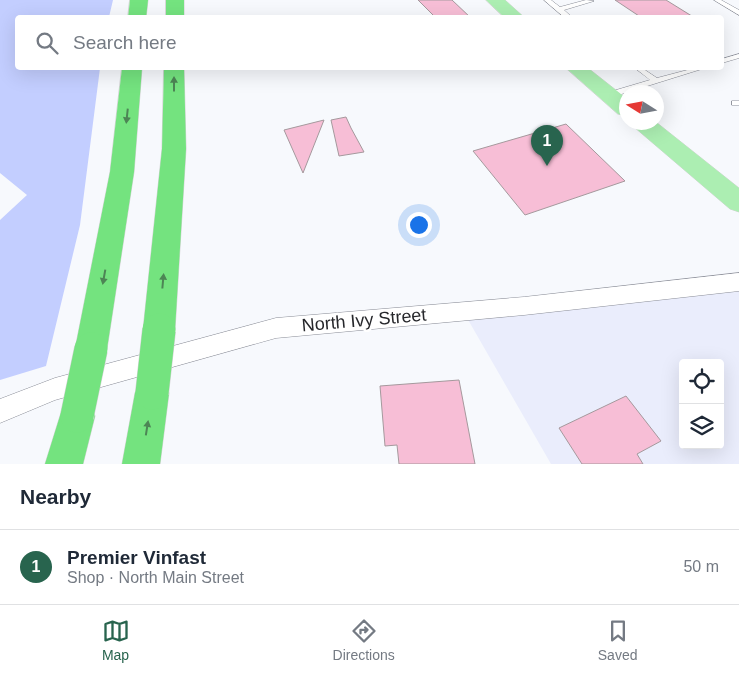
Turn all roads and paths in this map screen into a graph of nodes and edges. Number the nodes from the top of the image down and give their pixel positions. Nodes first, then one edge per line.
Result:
1 (139, 0) edge
2 (175, 0) edge
3 (495, 0) edge
4 (547, 0) edge
5 (589, 0) edge
6 (717, 0) edge
7 (559, 9) junction
8 (739, 13) edge
9 (137, 15) edge
10 (175, 15) edge
11 (512, 15) edge
12 (566, 15) edge
13 (739, 56) edge
14 (724, 61) edge
15 (132, 70) edge
16 (174, 70) edge
17 (578, 70) edge
18 (641, 70) edge
19 (694, 70) edge
20 (656, 81) junction
21 (609, 95) junction
22 (619, 103) edge
23 (652, 130) edge
24 (739, 202) edge
25 (739, 282) edge
26 (0, 411) edge
27 (64, 462) edge
28 (141, 464) edge

1 - 9 highway
2 - 10 highway
3 - 11 main road
4 - 7 lane
5 - 7 lane
6 - 8 lane
7 - 12 lane
13 - 14 lane
15 -> 27 highway, bridge
28 -> 16 highway, bridge
17 - 21 main road
18 - 20 lane
19 - 20 lane
20 - 21 lane
21 - 22 main road
23 - 24 main road
25 - 26 street, North Ivy Street

